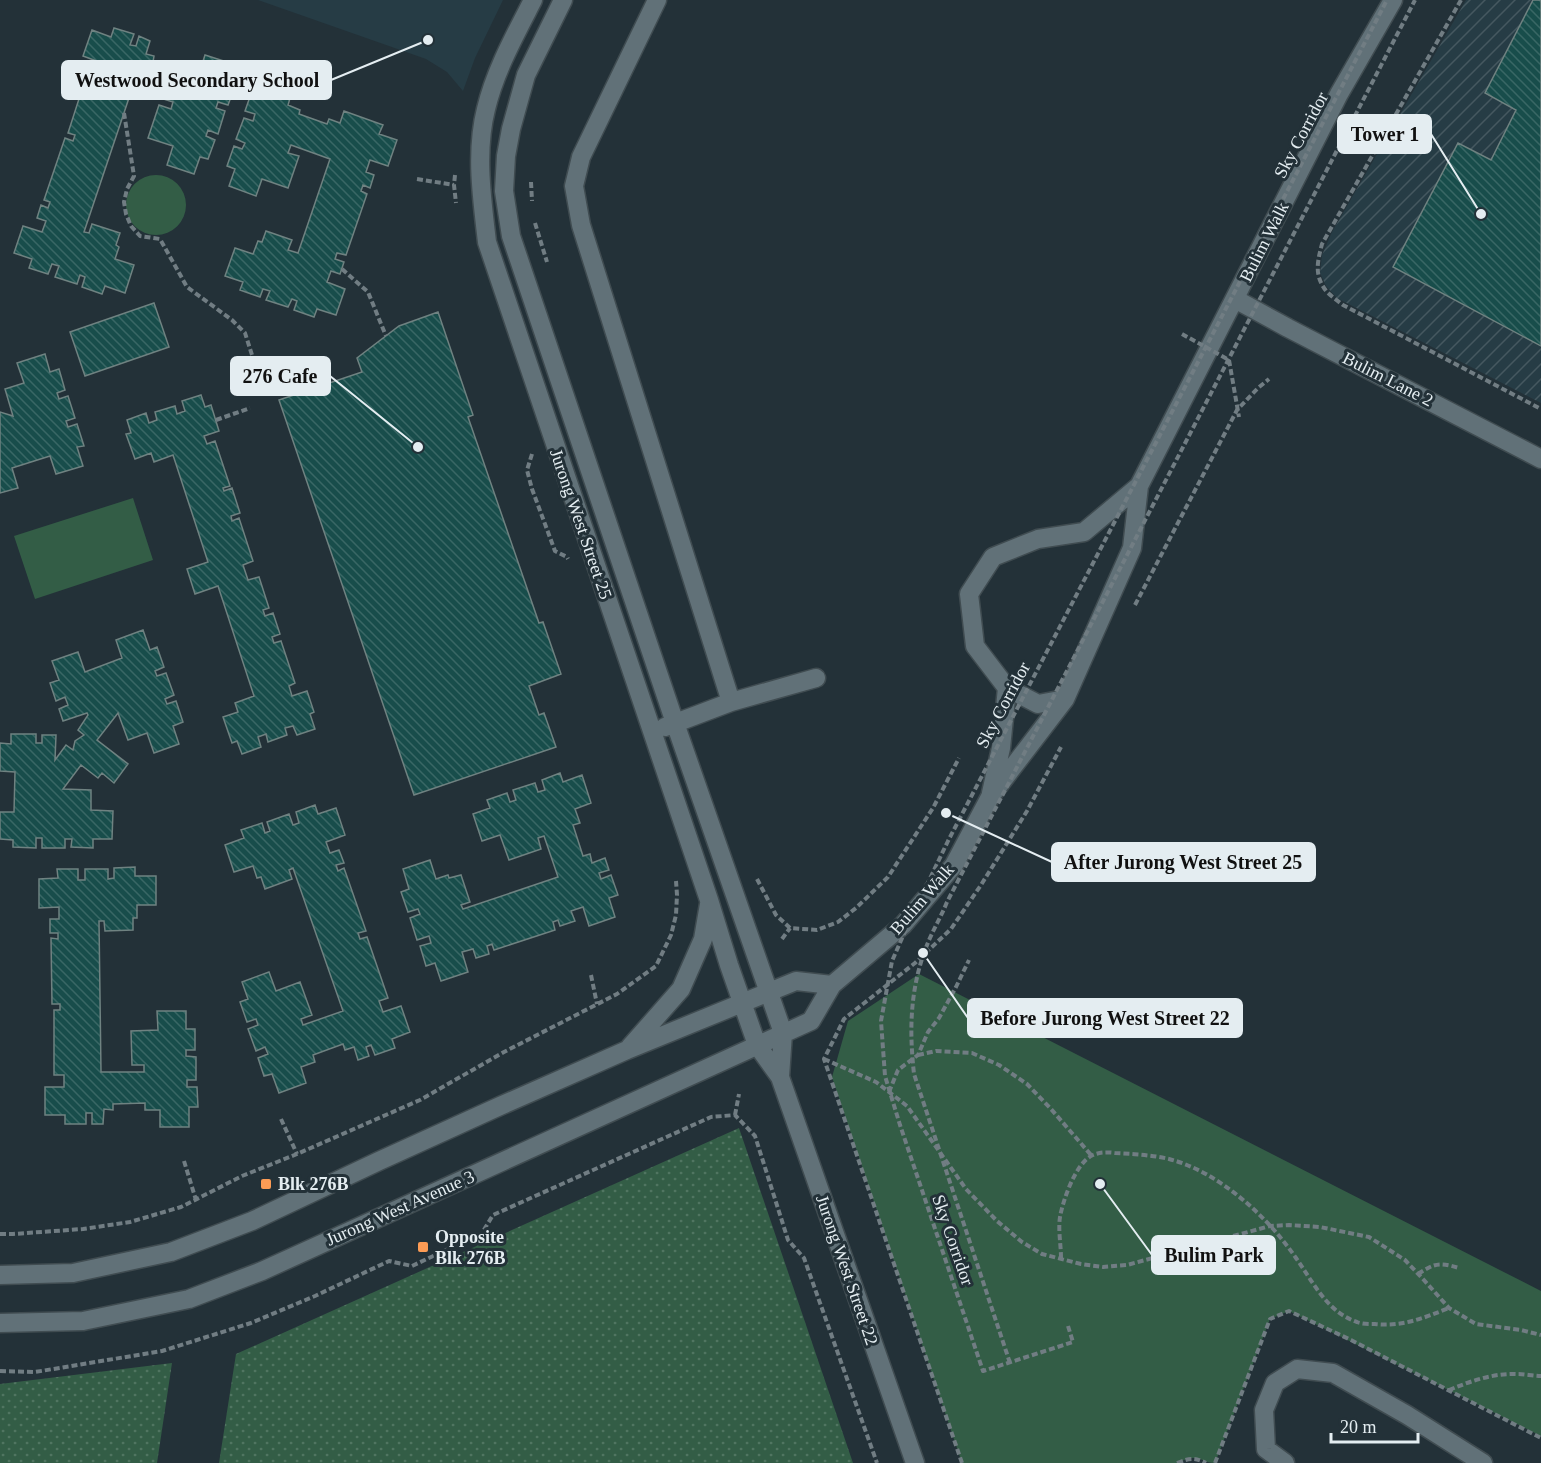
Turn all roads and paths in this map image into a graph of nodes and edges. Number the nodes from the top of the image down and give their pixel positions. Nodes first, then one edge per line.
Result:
1 (533, 0) edge
2 (563, 0) edge
3 (657, 0) edge
4 (1387, 0) edge
5 (1393, 0) edge
6 (1415, 0) edge
7 (1461, 0) edge
8 (124, 113) dead end
9 (455, 174) dead end
10 (417, 179) dead end
11 (454, 185) junction
12 (456, 206) dead end
13 (342, 269) dead end
14 (1235, 299) junction
15 (1182, 333) dead end
16 (386, 336) dead end
17 (1206, 347) junction
18 (1229, 360) junction
19 (258, 374) dead end
20 (250, 408) dead end
21 (1541, 409) edge
22 (1239, 417) dead end
23 (216, 420) dead end
24 (529, 444) dead end
25 (1541, 459) edge
26 (1139, 486) junction
27 (571, 568) dead end
28 (816, 678) dead end
29 (1007, 688) junction
30 (1065, 699) junction
31 (731, 702) junction
32 (675, 723) junction
33 (652, 731) junction
34 (990, 797) junction
35 (676, 878) dead end
36 (709, 900) junction
37 (790, 928) dead end
38 (782, 939) dead end
39 (969, 960) dead end
40 (591, 975) dead end
41 (832, 985) junction
42 (770, 992) junction
43 (597, 1004) junction
44 (742, 1004) junction
45 (783, 1033) junction
46 (757, 1045) junction
47 (627, 1050) junction
48 (918, 1055) junction
49 (780, 1077) junction
50 (889, 1092) junction
51 (739, 1094) dead end
52 (735, 1115) junction
53 (281, 1119) dead end
54 (297, 1154) junction
55 (1091, 1155) junction
56 (184, 1161) dead end
57 (196, 1200) junction
58 (1270, 1226) junction
59 (0, 1233) edge
60 (1061, 1258) junction
61 (1458, 1268) dead end
62 (1418, 1274) junction
63 (0, 1275) edge
64 (1449, 1308) junction
65 (0, 1323) edge
66 (1068, 1326) dead end
67 (1541, 1335) edge
68 (1010, 1363) junction
69 (0, 1371) edge
70 (1541, 1376) edge
71 (1448, 1390) dead end
72 (1481, 1462) edge
73 (877, 1463) edge
74 (915, 1463) edge
75 (962, 1463) edge
76 (1177, 1463) edge
77 (1206, 1463) edge
78 (1285, 1463) edge
79 (1457, 1463) edge

1 - 33 street, Jurong West Street 25
2 - 32 street, Jurong West Street 25
3 - 31 street
4 - 17 path, Sky Corridor, bridge
5 - 14 street, Bulim Walk
6 - 18 path, Sky Corridor, bridge
7 - 21 path
8 - 19 path
9 - 11 path
10 - 11 path
11 - 12 path
13 - 16 path
14 - 25 street, Bulim Lane 2
14 - 26 street, Bulim Walk
15 - 17 path, bridge
17 - 18 path, bridge
17 - 68 path, Sky Corridor, bridge
18 - 22 path, bridge
18 - 68 path, Sky Corridor, bridge
20 - 23 path
24 - 27 path
26 - 29 street, Bulim Walk
26 - 30 street, Bulim Walk
28 - 31 street
29 - 30 street, Bulim Walk
29 - 34 street, Bulim Walk
30 - 34 street, Bulim Walk
31 - 32 street
32 - 33 street
32 - 42 street, Jurong West Street 25
33 - 36 street, Jurong West Street 25
34 - 41 street, Bulim Walk
35 - 43 path
36 - 44 street, Jurong West Street 25
36 - 47 street
37 - 38 path
39 - 48 path
40 - 43 path
41 - 42 street
41 - 45 street, Bulim Walk
42 - 44 street
42 - 45 street, Jurong West Street 25
43 - 54 path
44 - 46 street, Jurong West Street 25
44 - 47 street
45 - 46 street, Jurong West Avenue 3
45 - 49 street, Jurong West Street 22
46 - 49 street, Jurong West Street 22
46 - 65 street, Jurong West Avenue 3
47 - 63 street
48 - 50 path
48 - 55 path
49 - 74 street, Jurong West Street 22
50 - 60 path
50 - 75 path
51 - 52 path
52 - 69 path
52 - 73 path
53 - 54 path
54 - 57 path
55 - 58 path
55 - 60 path
56 - 57 path
57 - 59 path
58 - 60 path
58 - 62 path
58 - 64 path
61 - 62 path
62 - 64 path
64 - 67 path
66 - 68 path, Sky Corridor, bridge
70 - 71 path
72 - 78 street
72 - 79 street
76 - 77 path

